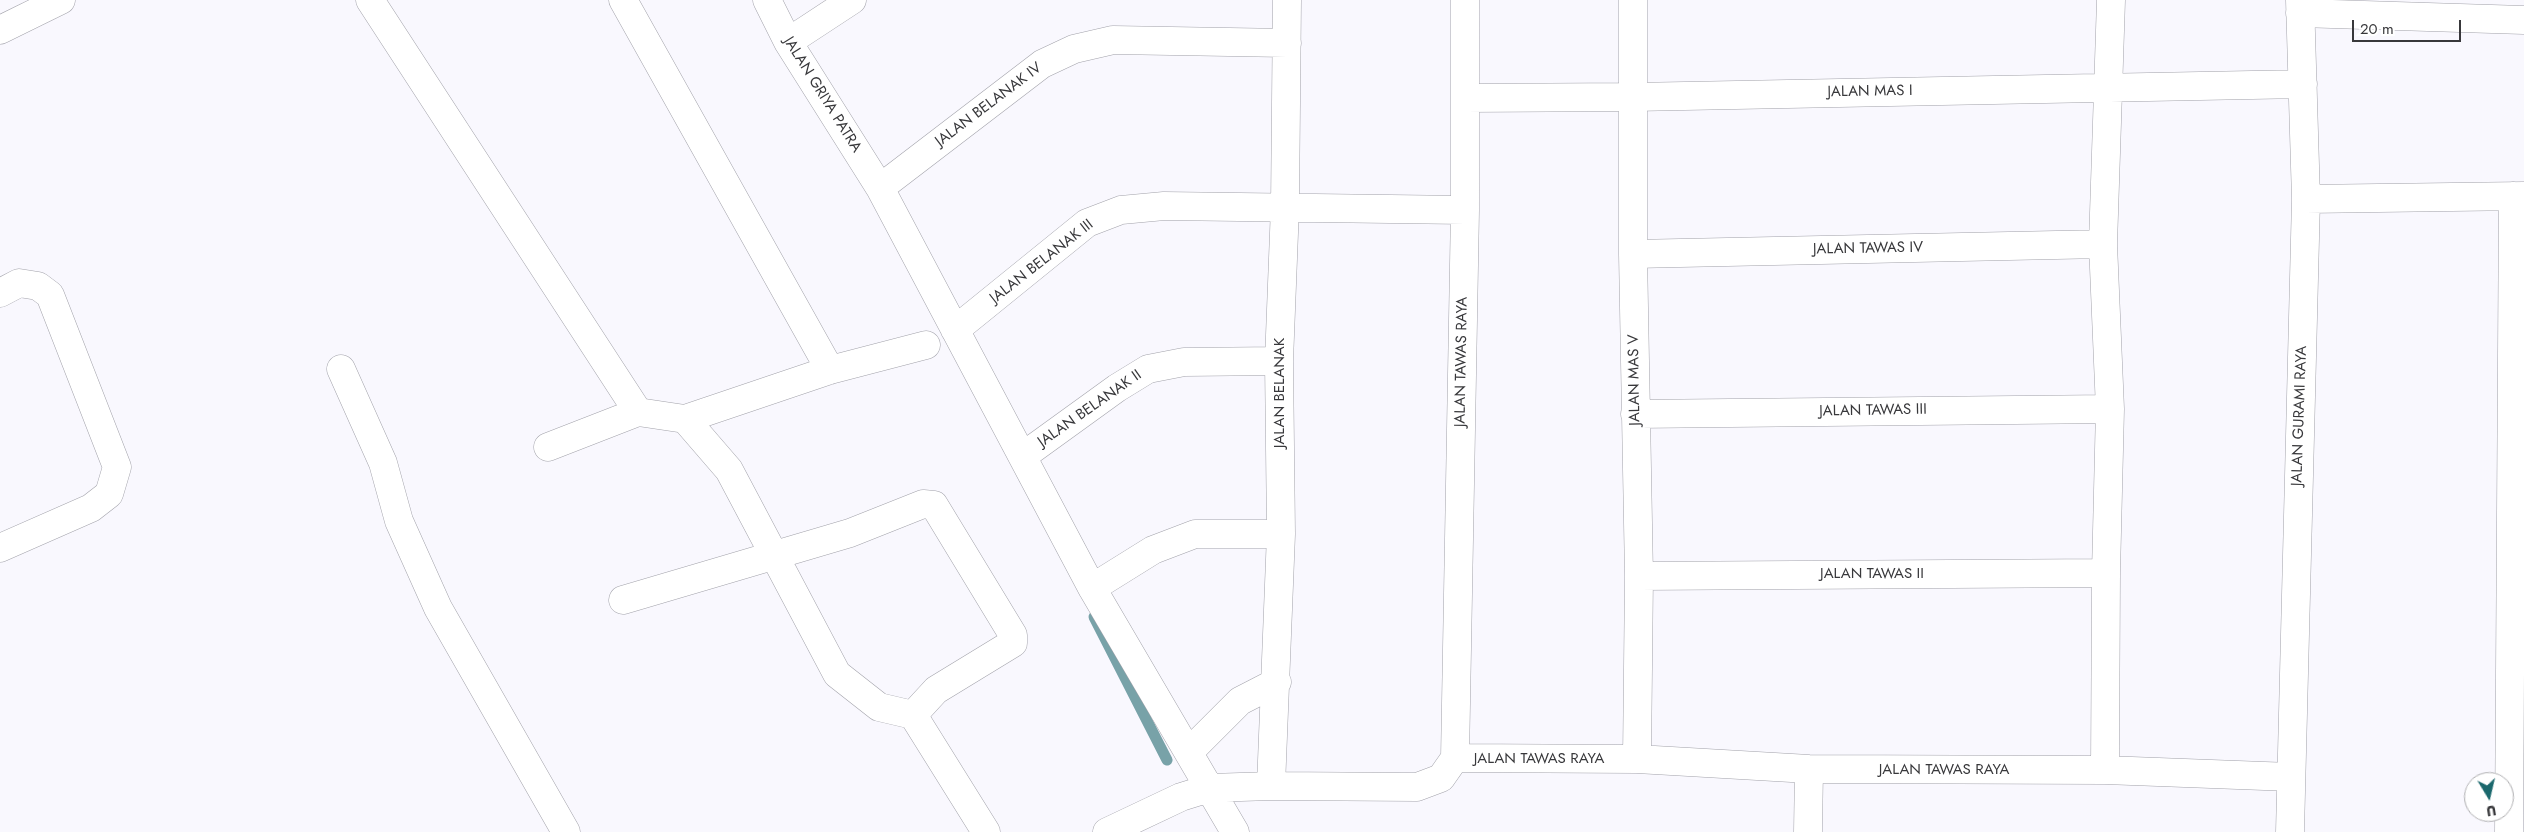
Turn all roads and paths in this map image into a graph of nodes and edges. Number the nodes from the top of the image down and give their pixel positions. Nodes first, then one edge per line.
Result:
1 (61, 0) edge
2 (370, 0) edge
3 (623, 0) edge
4 (767, 0) edge
5 (852, 0) edge
6 (1286, 0) edge
7 (1465, 0) edge
8 (1633, 0) edge
9 (2111, 0) edge
10 (2300, 6) edge
11 (2519, 14) edge
12 (0, 30) edge
13 (788, 42) junction
14 (1287, 43) junction
15 (2303, 84) junction
16 (2106, 87) junction
17 (1633, 97) junction
18 (1465, 98) junction
19 (880, 188) junction
20 (2518, 196) edge
21 (2306, 199) junction
22 (1285, 207) junction
23 (1465, 210) junction
24 (2103, 244) junction
25 (1633, 254) junction
26 (0, 293) edge
27 (955, 330) junction
28 (926, 345) dead end
29 (1278, 361) junction
30 (341, 369) dead end
31 (830, 370) junction
32 (2110, 409) junction
33 (638, 412) junction
34 (1635, 414) junction
35 (685, 419) junction
36 (548, 447) dead end
37 (1023, 456) junction
38 (1281, 534) junction
39 (0, 548) edge
40 (774, 557) junction
41 (2106, 573) junction
42 (1639, 576) junction
43 (1092, 588) junction
44 (623, 600) dead end
45 (1276, 682) junction
46 (913, 715) junction
47 (1189, 752) junction
48 (1455, 758) junction
49 (1637, 760) junction
50 (1809, 769) junction
51 (2105, 770) junction
52 (2291, 777) junction
53 (1272, 786) junction
54 (1210, 788) junction
55 (566, 832) edge
56 (986, 832) edge
57 (1107, 832) edge
58 (1235, 832) edge
59 (1808, 832) edge
60 (2290, 832) edge
61 (2509, 832) edge

1 - 12 street
2 - 33 street
3 - 31 street
4 - 13 street, JALAN GRIYA PATRA
5 - 13 street
6 - 14 street, JALAN BELANAK
7 - 18 street, JALAN TAWAS RAYA
8 - 17 street, JALAN MAS V
9 - 16 street
10 - 11 street
10 - 15 street, JALAN GURAMI RAYA
13 - 19 street, JALAN GRIYA PATRA
14 - 19 street, JALAN BELANAK IV
14 - 22 street, JALAN BELANAK
15 - 16 street, JALAN MAS I
15 - 21 street, JALAN GURAMI RAYA
16 - 17 street, JALAN MAS I
16 - 24 street
17 - 18 street, JALAN MAS I
17 - 25 street, JALAN MAS V
18 - 23 street, JALAN TAWAS RAYA
19 - 27 street, JALAN GRIYA PATRA
20 - 21 street
20 - 61 street
21 - 52 street, JALAN GURAMI RAYA
22 - 23 street, JALAN BELANAK III
22 - 27 street, JALAN BELANAK III
22 - 29 street, JALAN BELANAK
23 - 48 street, JALAN TAWAS RAYA
24 - 25 street, JALAN TAWAS IV
24 - 32 street
25 - 34 street, JALAN MAS V
26 - 39 street
27 - 37 street, JALAN GRIYA PATRA
28 - 31 street
29 - 37 street, JALAN BELANAK II
29 - 38 street, JALAN BELANAK
30 - 55 street
31 - 35 street
32 - 34 street, JALAN TAWAS III
32 - 41 street
33 - 35 street
33 - 36 street
34 - 42 street, JALAN MAS V
35 - 40 street
37 - 43 street, JALAN GRIYA PATRA
38 - 43 street
38 - 45 street, JALAN BELANAK
40 - 44 street
40 - 46 street
40 - 46 street
41 - 42 street, JALAN TAWAS II
41 - 51 street
42 - 49 street, JALAN MAS V
43 - 47 street, JALAN GRIYA PATRA
45 - 47 street
45 - 53 street, JALAN BELANAK
46 - 56 street
47 - 54 street, JALAN GRIYA PATRA
48 - 49 street, JALAN TAWAS RAYA
48 - 53 street
49 - 50 street, JALAN TAWAS RAYA
50 - 51 street, JALAN TAWAS RAYA
50 - 59 street
51 - 52 street, JALAN TAWAS RAYA
52 - 60 street, JALAN GURAMI RAYA
53 - 54 street
54 - 57 street
54 - 58 street, JALAN GRIYA PATRA

